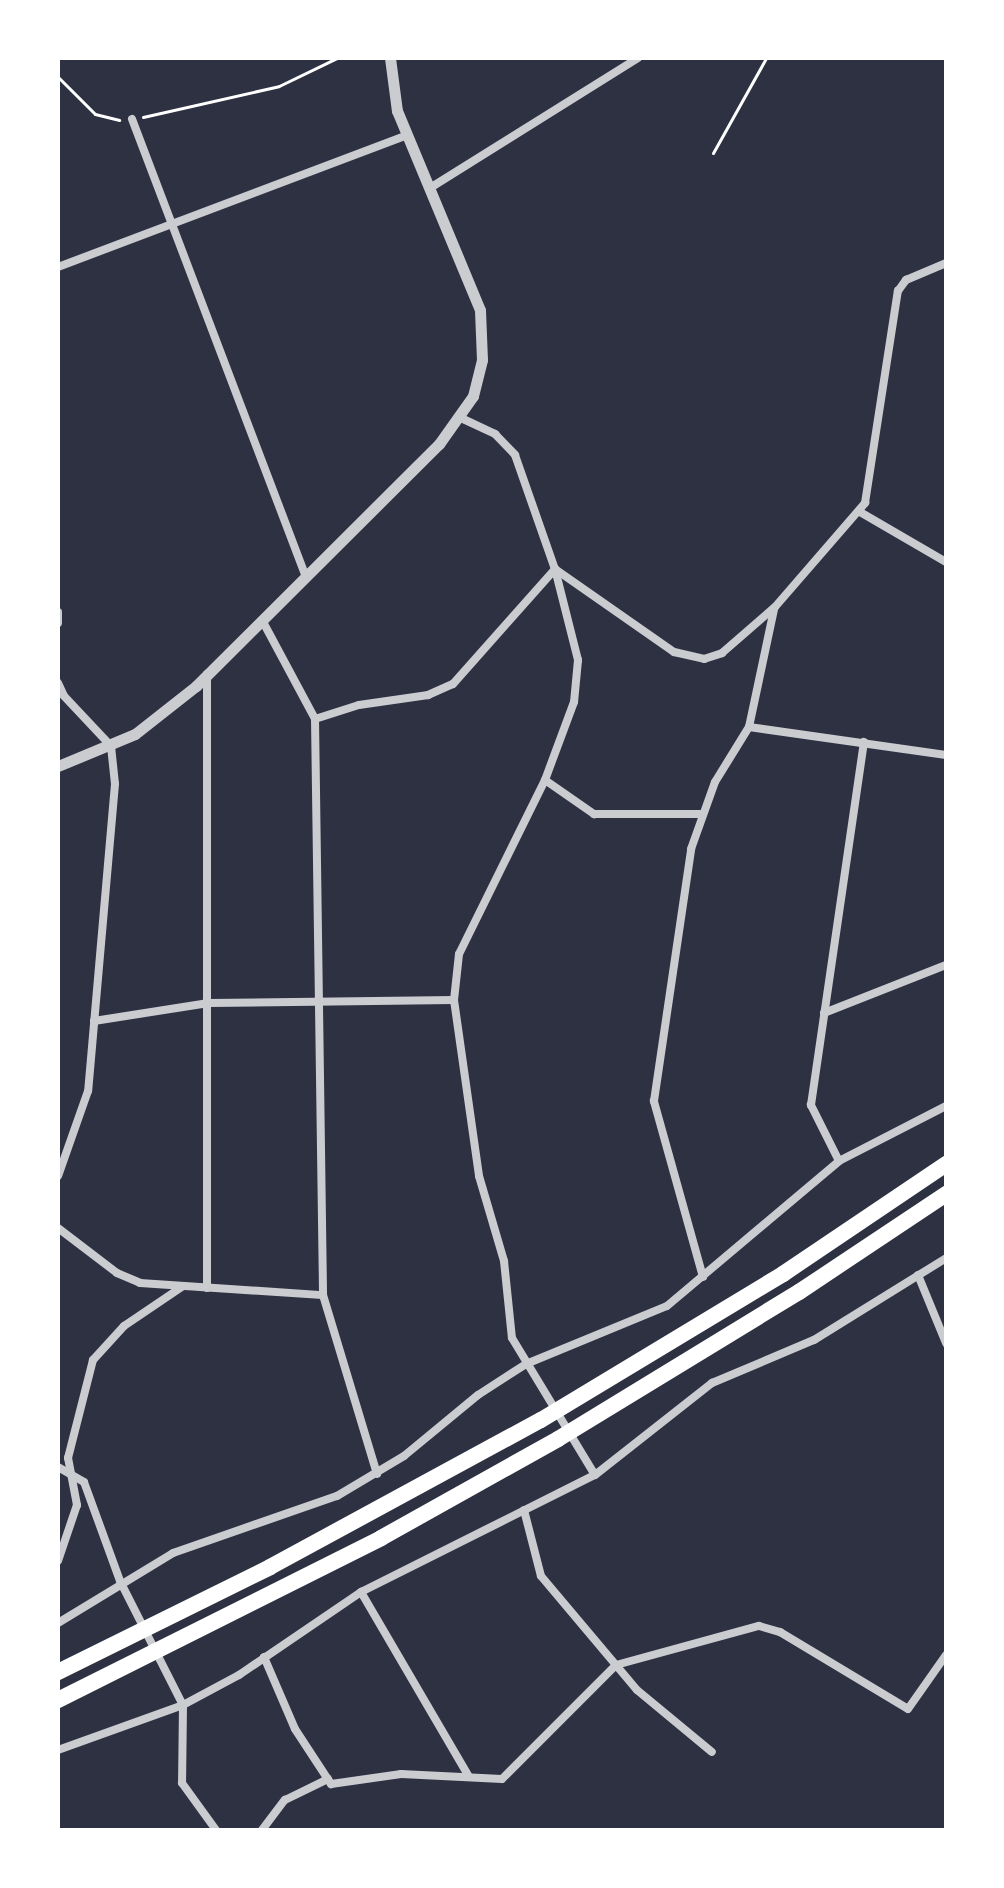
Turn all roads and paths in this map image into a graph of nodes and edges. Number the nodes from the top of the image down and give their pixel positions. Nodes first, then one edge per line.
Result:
1 (337, 58) edge
2 (390, 58) edge
3 (638, 58) edge
4 (764, 59) edge
5 (58, 77) edge
6 (132, 119) junction
7 (407, 135) junction
8 (713, 153) dead end
9 (430, 188) junction
10 (172, 226) junction
11 (946, 263) edge
12 (58, 267) edge
13 (461, 418) junction
14 (860, 512) junction
15 (946, 562) edge
16 (555, 569) junction
17 (306, 577) junction
18 (775, 607) junction
19 (58, 612) edge
20 (262, 620) junction
21 (58, 623) edge
22 (207, 674) junction
23 (58, 683) edge
24 (315, 719) junction
25 (749, 727) junction
26 (864, 742) junction
27 (111, 746) junction
28 (946, 755) edge
29 (58, 766) edge
30 (545, 780) junction
31 (703, 814) junction
32 (946, 965) edge
33 (319, 999) junction
34 (454, 1000) junction
35 (209, 1003) junction
36 (824, 1013) junction
37 (94, 1021) junction
38 (946, 1106) edge
39 (839, 1161) junction
40 (946, 1164) edge
41 (58, 1176) edge
42 (946, 1194) edge
43 (58, 1228) edge
44 (946, 1258) edge
45 (918, 1275) junction
46 (703, 1277) junction
47 (183, 1286) junction
48 (207, 1288) junction
49 (323, 1295) junction
50 (946, 1343) edge
51 (528, 1367) junction
52 (58, 1467) edge
53 (377, 1474) junction
54 (595, 1475) junction
55 (73, 1476) junction
56 (524, 1510) junction
57 (58, 1561) edge
58 (121, 1584) junction
59 (361, 1592) junction
60 (58, 1623) edge
61 (946, 1655) edge
62 (264, 1657) junction
63 (616, 1665) junction
64 (58, 1672) edge
65 (58, 1700) edge
66 (183, 1705) junction
67 (58, 1750) edge
68 (712, 1752) dead end
69 (469, 1777) junction
70 (328, 1779) junction
71 (216, 1830) edge
72 (262, 1830) edge

1 - 6 path
2 - 7 street
3 - 9 street
4 - 8 path
5 - 6 path
6 - 10 street
7 - 9 street
7 - 10 street
9 - 13 street
10 - 12 street
10 - 17 street
11 - 14 street
13 - 16 street
13 - 17 street
14 - 15 street
14 - 18 street
16 - 18 street
16 - 24 street
16 - 30 street
17 - 20 street
18 - 25 street
19 - 21 street
20 - 22 street
20 - 24 street
22 - 27 street
22 - 35 street
23 - 27 street
24 - 33 street
25 - 26 street
25 - 31 street
26 - 28 street
26 - 36 street
27 - 29 street
27 - 37 street
30 - 31 street
30 - 34 street
31 - 46 street
32 - 36 street
33 - 34 street
33 - 35 street
33 - 49 street
34 - 51 street
35 - 37 street
35 - 48 street
36 - 39 street
37 - 41 street
38 - 39 street
39 - 46 street
40 - 64 highway
42 - 65 highway
43 - 47 street
44 - 45 street
45 - 50 street
45 - 54 street
46 - 51 street
47 - 48 street
47 - 55 street
48 - 49 street
49 - 53 street
51 - 53 street
51 - 54 street
52 - 55 street
53 - 58 street
54 - 56 street
55 - 57 street
55 - 58 street
56 - 59 street
56 - 63 street
58 - 60 street
58 - 66 street
59 - 62 street
59 - 69 street
61 - 63 street
62 - 66 street
62 - 70 street
63 - 68 street
63 - 69 street
66 - 67 street
66 - 71 street
69 - 70 street
70 - 72 street

